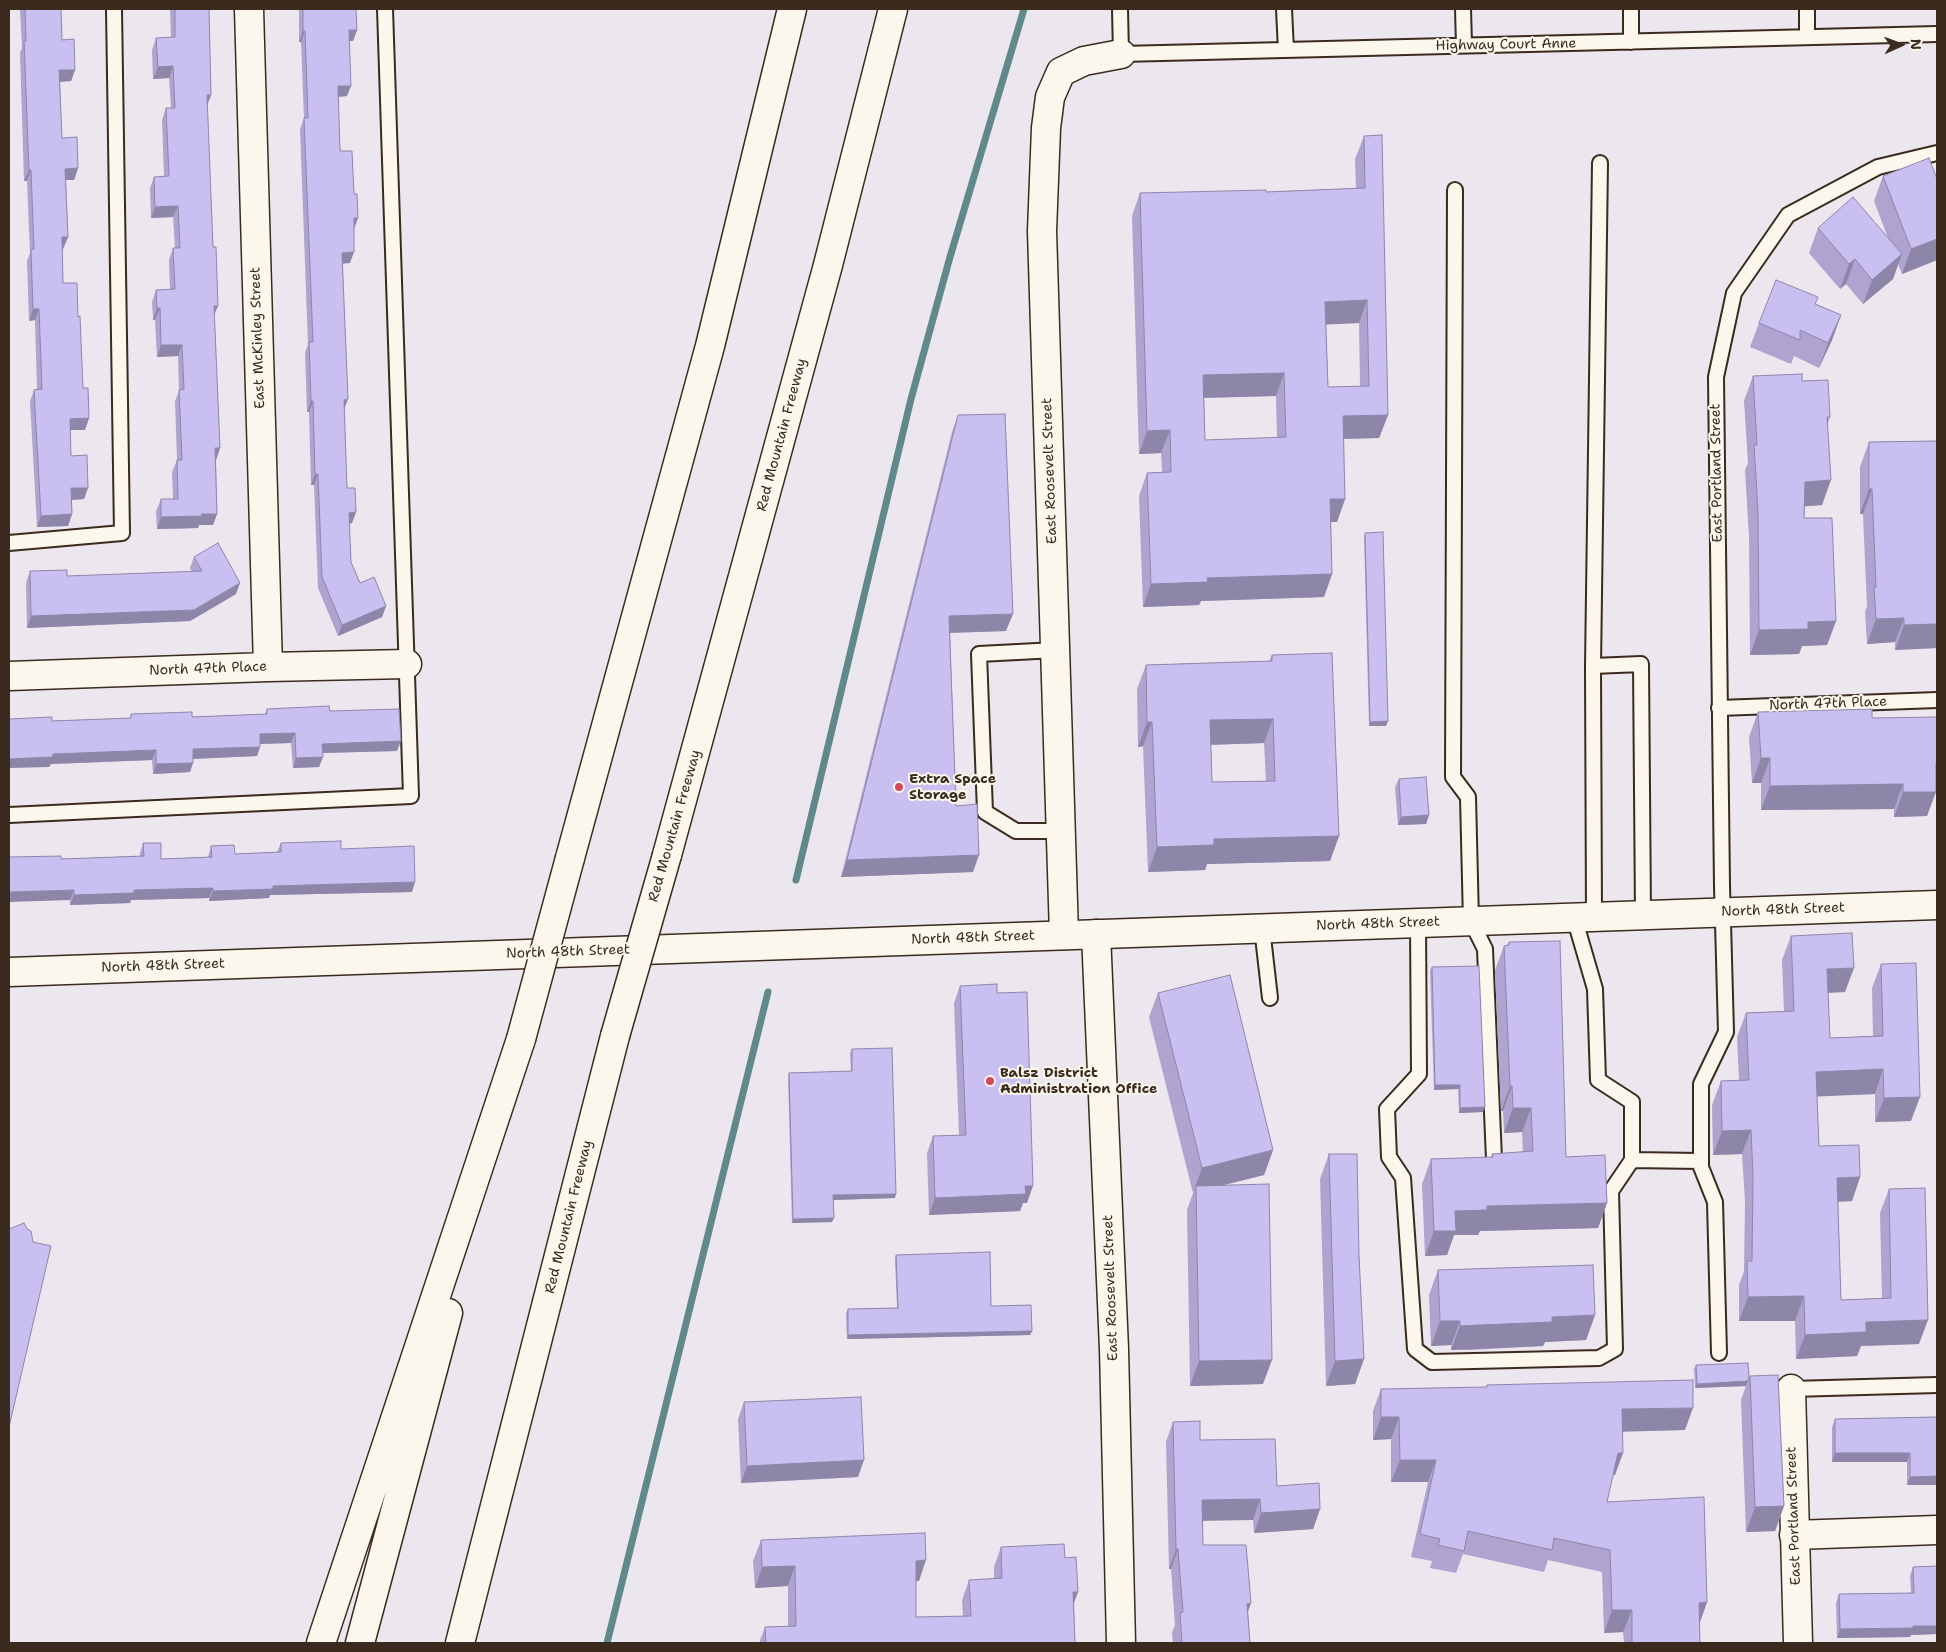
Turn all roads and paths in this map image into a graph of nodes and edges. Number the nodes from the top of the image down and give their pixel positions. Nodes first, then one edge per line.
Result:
1 (114, 9) edge
2 (249, 9) edge
3 (385, 9) edge
4 (792, 9) edge
5 (892, 9) edge
6 (1120, 9) edge
7 (1284, 9) edge
8 (1463, 9) edge
9 (1631, 9) edge
10 (1807, 9) edge
11 (1937, 34) edge
12 (1807, 37) junction
13 (1631, 42) junction
14 (1464, 46) junction
15 (1286, 50) junction
16 (1121, 54) junction
17 (1937, 153) edge
18 (1600, 164) dead end
19 (1455, 190) dead end
20 (9, 543) edge
21 (1056, 650) junction
22 (407, 664) junction
23 (1593, 666) junction
24 (268, 667) junction
25 (9, 676) edge
26 (1937, 700) edge
27 (1719, 708) junction
28 (9, 815) edge
29 (1061, 831) junction
30 (1937, 905) edge
31 (1722, 912) junction
32 (1643, 915) junction
33 (1584, 917) junction
34 (1471, 921) junction
35 (1418, 923) junction
36 (1262, 928) junction
37 (1096, 934) junction
38 (1064, 935) junction
39 (9, 972) edge
40 (1270, 998) dead end
41 (521, 1039) junction
42 (1494, 1159) edge
43 (1632, 1160) junction
44 (1701, 1161) junction
45 (1719, 1353) dead end
46 (1937, 1384) edge
47 (1791, 1389) joint
48 (1937, 1530) edge
49 (1794, 1535) junction
50 (321, 1643) edge
51 (360, 1643) edge
52 (460, 1643) edge
53 (1122, 1643) edge
54 (1798, 1643) edge

1 - 20 lane
2 - 24 main road, East McKinley Street
3 - 22 lane
4 - 41 main road, bridge
5 - 52 main road, Red Mountain Freeway, bridge
6 - 16 lane
7 - 15 lane
8 - 14 lane
9 - 13 lane
10 - 12 lane
11 - 12 lane, Highway Court Anne
12 - 13 lane, Highway Court Anne
13 - 14 lane, Highway Court Anne
14 - 15 lane, Highway Court Anne
15 - 16 lane, Highway Court Anne
16 - 21 main road, East Roosevelt Street
17 - 27 lane, East Portland Street
18 - 23 lane
19 - 34 lane
21 - 29 main road, East Roosevelt Street
21 - 29 lane
22 - 24 main road, North 47th Place
22 - 28 lane
23 - 32 lane
23 - 33 lane
24 - 25 main road, North 47th Place
26 - 27 lane, North 47th Place
27 - 31 lane, East Portland Street
29 - 38 main road, East Roosevelt Street
30 - 31 main road, North 48th Street
31 - 32 main road, North 48th Street
31 - 44 lane, East Portland Street
32 - 33 main road, North 48th Street
33 - 34 main road, North 48th Street
33 - 43 lane
34 - 35 main road, North 48th Street
34 - 42 lane
35 - 36 main road, North 48th Street
35 - 43 lane
36 - 37 main road, North 48th Street
36 - 40 lane
37 - 38 main road, North 48th Street
37 - 53 main road, East Roosevelt Street
38 - 39 main road, North 48th Street
41 - 50 main road
41 - 51 main road
43 - 44 lane
44 - 45 lane, East Portland Street
46 - 47 lane
47 - 49 main road, East Portland Street
48 - 49 main road
49 - 54 main road, East Portland Street

